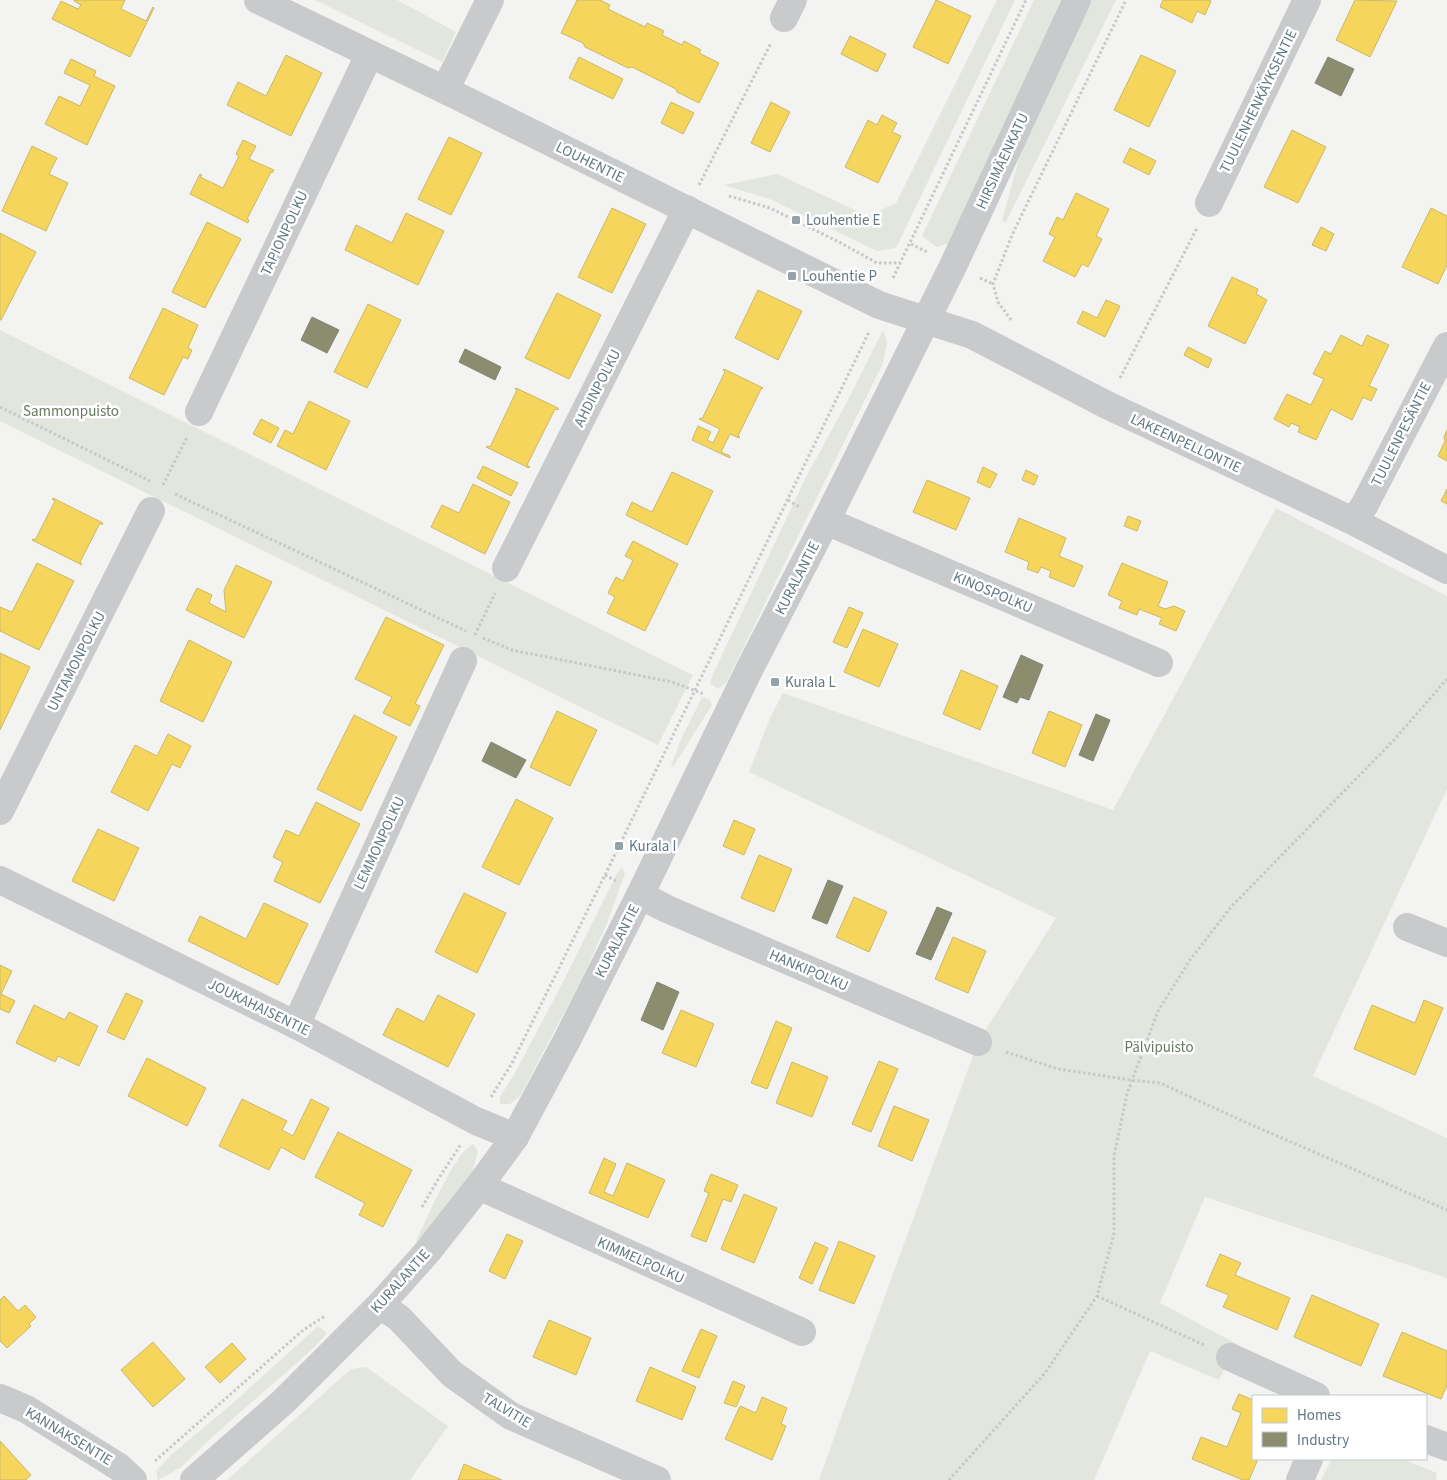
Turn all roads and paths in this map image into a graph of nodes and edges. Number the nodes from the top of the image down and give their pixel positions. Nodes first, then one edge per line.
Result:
1 (258, 0) edge
2 (490, 0) edge
3 (1026, 0) edge
4 (1077, 0) edge
5 (1126, 0) edge
6 (1307, 0) edge
7 (788, 9) edge
8 (369, 54) junction
9 (445, 90) junction
10 (1209, 203) joint
11 (687, 209) junction
12 (879, 305) junction
13 (924, 320) junction
14 (1016, 325) dead end
15 (1447, 346) edge
16 (1118, 384) dead end
17 (0, 407) edge
18 (199, 412) joint
19 (157, 499) junction
20 (826, 521) junction
21 (1353, 521) junction
22 (506, 568) joint
23 (1447, 570) edge
24 (475, 635) junction
25 (463, 661) joint
26 (1159, 663) dead end
27 (1447, 679) edge
28 (694, 691) junction
29 (732, 704) junction
30 (0, 810) edge
31 (0, 880) edge
32 (640, 895) junction
33 (1407, 927) dead end
34 (1447, 943) edge
35 (296, 1024) junction
36 (978, 1042) joint
37 (1131, 1080) junction
38 (476, 1121) junction
39 (516, 1137) junction
40 (479, 1186) junction
41 (1447, 1210) edge
42 (420, 1212) dead end
43 (1097, 1296) junction
44 (380, 1305) junction
45 (328, 1314) dead end
46 (802, 1332) dead end
47 (1230, 1357) joint
48 (1314, 1395) edge
49 (0, 1398) edge
50 (1427, 1439) edge
51 (1447, 1448) edge
52 (1309, 1460) edge
53 (141, 1474) edge
54 (194, 1480) edge
55 (657, 1480) edge
56 (949, 1480) edge
57 (1300, 1480) edge

1 - 8 street, LOUHENTIE
2 - 9 street
3 - 12 path
4 - 13 street, HIRSIMÄENKATU
5 - 14 path
6 - 10 street, TUULENHENKÄYKSENTIE
7 - 11 path
8 - 9 street, LOUHENTIE
8 - 18 street, TAPIONPOLKU
9 - 11 street, LOUHENTIE
10 - 16 path
11 - 12 street, LOUHENTIE
11 - 22 street, AHDINPOLKU
12 - 13 street, LOUHENTIE
12 - 28 path
13 - 20 street, KURALANTIE
13 - 21 street, LAKEENPELLONTIE
15 - 21 street, TUULENPESÄNTIE
17 - 19 path
18 - 19 path
19 - 24 path
19 - 30 street, UNTAMONPOLKU
20 - 26 street, KINOSPOLKU
20 - 29 street, KURALANTIE
21 - 23 street, LAKEENPELLONTIE
22 - 24 path
24 - 25 path
24 - 28 path
25 - 35 street, LEMMONPOLKU
27 - 37 path
28 - 29 path
28 - 38 path
29 - 32 street, KURALANTIE
31 - 35 street, JOUKAHAISENTIE
32 - 36 street, HANKIPOLKU
32 - 39 street, KURALANTIE
33 - 34 street
35 - 38 street, JOUKAHAISENTIE
36 - 37 path
37 - 41 path
37 - 43 path
38 - 39 street, JOUKAHAISENTIE
38 - 42 path
39 - 40 street, KURALANTIE
40 - 44 street, KURALANTIE
40 - 46 street, KIMMELPOLKU
43 - 47 path
43 - 56 path
44 - 54 street, KURALANTIE
44 - 55 street, TALVITIE
45 - 53 path
47 - 48 street
49 - 53 street, KANNAKSENTIE
50 - 51 street
52 - 57 street

